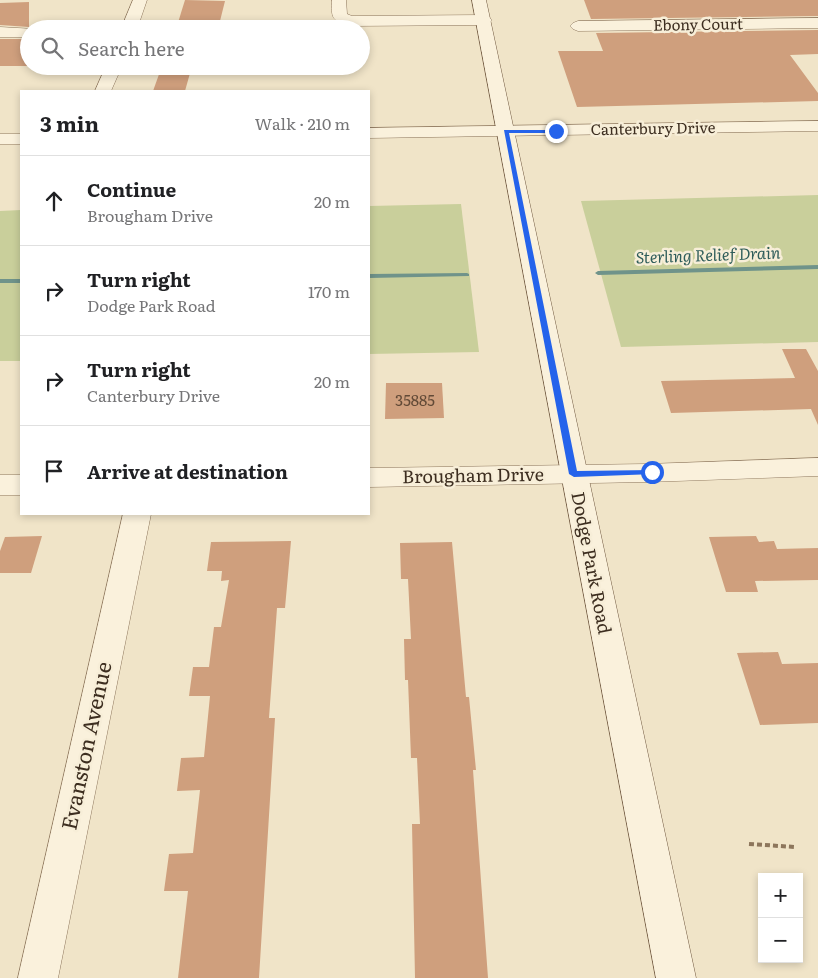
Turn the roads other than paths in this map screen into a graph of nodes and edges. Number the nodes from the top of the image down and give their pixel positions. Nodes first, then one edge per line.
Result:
1 (140, 0) edge
2 (339, 0) edge
3 (479, 0) edge
4 (132, 20) edge
5 (348, 20) edge
6 (484, 20) junction
7 (370, 21) edge
8 (818, 23) edge
9 (578, 26) dead end
10 (0, 32) edge
11 (20, 32) edge
12 (110, 75) edge
13 (103, 90) edge
14 (818, 126) edge
15 (506, 131) junction
16 (370, 133) edge
17 (0, 139) edge
18 (20, 139) edge
19 (818, 467) edge
20 (574, 474) junction
21 (370, 478) edge
22 (0, 485) edge
23 (20, 485) edge
24 (137, 515) edge
25 (38, 978) edge
26 (676, 978) edge

1 - 4 street
2 - 5 street
3 - 6 street, Dodge Park Road
6 - 7 street
6 - 15 street, Dodge Park Road
8 - 9 street, Ebony Court
10 - 11 street
12 - 13 street
14 - 15 street, Canterbury Drive
15 - 16 street, Canterbury Drive
15 - 20 street, Dodge Park Road
17 - 18 street
19 - 20 street, Brougham Drive
20 - 21 street, Brougham Drive
20 - 26 street, Dodge Park Road
22 - 23 street
24 - 25 street, Evanston Avenue

